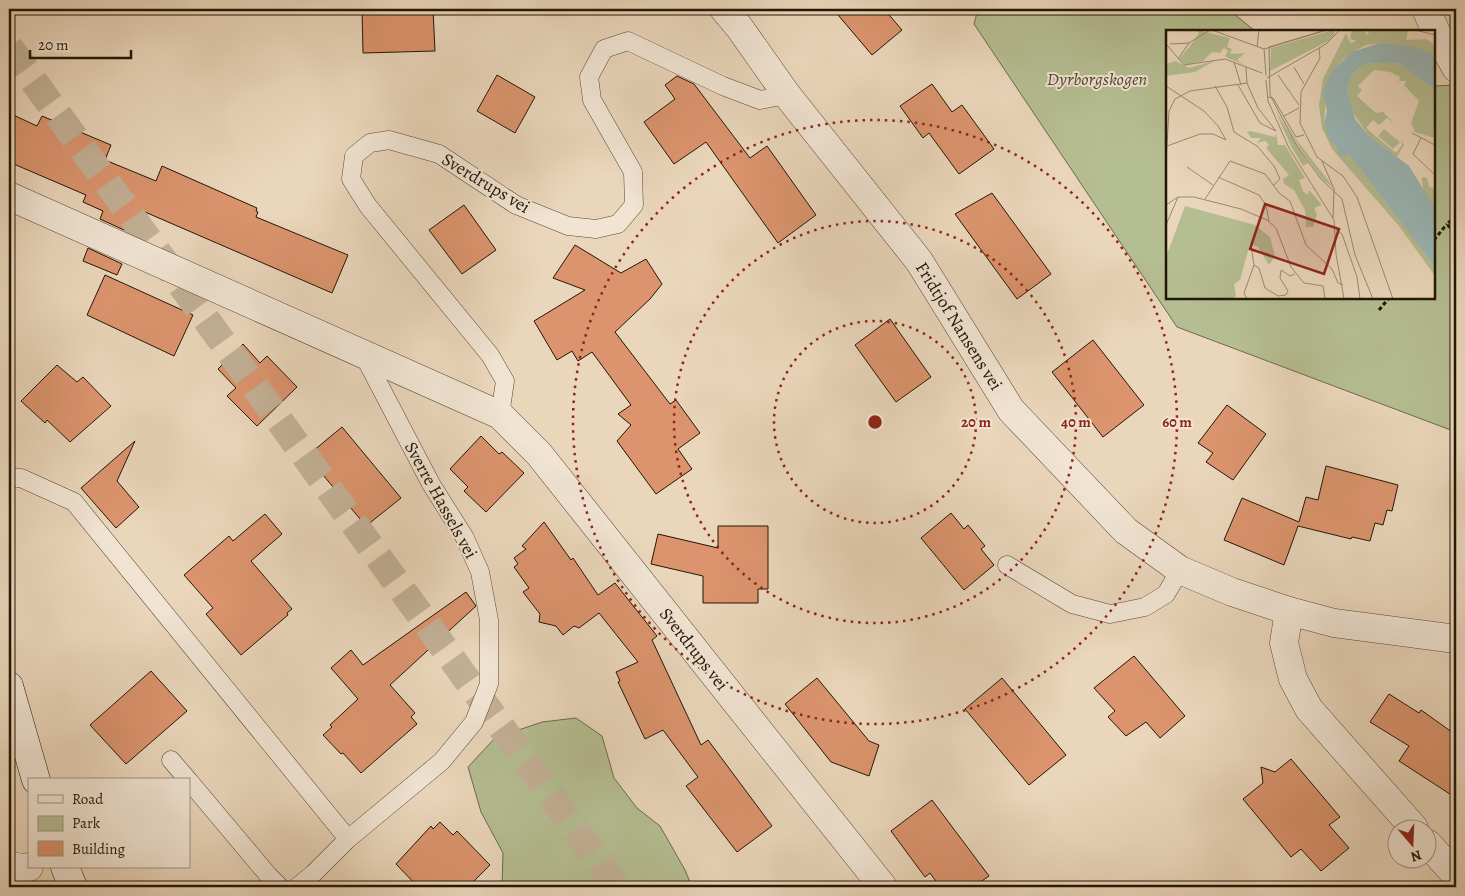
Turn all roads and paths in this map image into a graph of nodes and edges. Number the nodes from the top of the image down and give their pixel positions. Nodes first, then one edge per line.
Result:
1 (724, 9) edge
2 (1426, 9) edge
3 (1456, 68) edge
4 (787, 95) junction
5 (9, 196) edge
6 (1456, 216) edge
7 (1446, 224) junction
8 (1456, 235) edge
9 (1435, 239) edge
10 (1388, 299) edge
11 (1379, 310) dead end
12 (363, 352) junction
13 (500, 415) junction
14 (9, 478) edge
15 (1007, 566) dead end
16 (1180, 570) junction
17 (1289, 611) junction
18 (1456, 639) edge
19 (9, 686) edge
20 (171, 760) dead end
21 (35, 778) edge
22 (186, 778) edge
23 (190, 782) edge
24 (1405, 818) edge
25 (348, 838) junction
26 (1438, 855) edge
27 (9, 866) edge
28 (28, 867) edge
29 (65, 868) edge
30 (1456, 875) edge
31 (73, 887) edge
32 (280, 887) edge
33 (297, 887) edge
34 (883, 887) edge

1 - 4 street, Fridtjof Nansens vei
2 - 3 street
4 - 13 lane, Sverdrups vei
4 - 16 street, Fridtjof Nansens vei
5 - 12 street, Sverdrups vei
6 - 7 path
7 - 8 path
7 - 9 path
10 - 11 path
12 - 13 street, Sverdrups vei
12 - 25 lane, Sverre Hassels vei
13 - 34 street, Sverdrups vei
14 - 25 lane
15 - 16 lane
16 - 17 street, Fridtjof Nansens vei
17 - 18 street, Fridtjof Nansens vei
17 - 24 street
19 - 21 street
20 - 22 lane
23 - 32 lane
25 - 33 lane, Sverre Hassels vei
26 - 30 street
27 - 28 street
29 - 31 street

